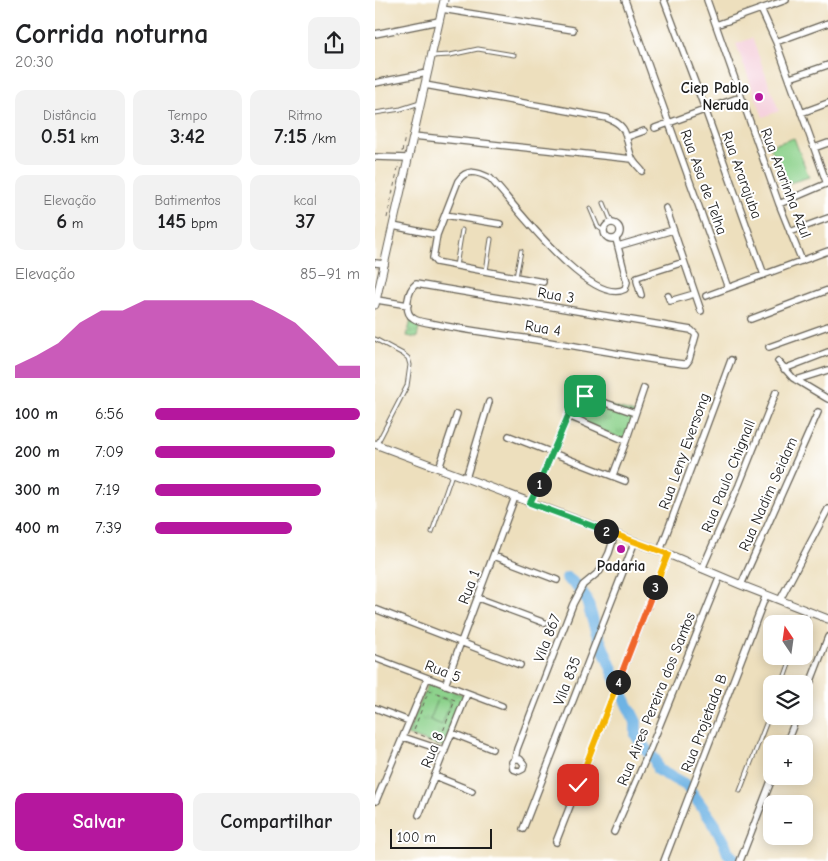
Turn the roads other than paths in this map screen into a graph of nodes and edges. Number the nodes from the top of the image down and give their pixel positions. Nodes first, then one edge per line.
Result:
1 (444, 0) edge
2 (625, 0) edge
3 (664, 0) edge
4 (707, 0) edge
5 (786, 0) edge
6 (442, 9) junction
7 (761, 9) junction
8 (439, 21) junction
9 (828, 23) edge
10 (716, 25) junction
11 (573, 30) dead end
12 (375, 34) edge
13 (776, 42) junction
14 (514, 54) dead end
15 (431, 56) junction
16 (828, 64) edge
17 (427, 73) junction
18 (790, 78) junction
19 (375, 83) edge
20 (425, 85) junction
21 (740, 97) junction
22 (421, 103) junction
23 (828, 103) edge
24 (705, 109) junction
25 (375, 113) edge
26 (801, 113) junction
27 (670, 122) junction
28 (655, 128) dead end
29 (644, 131) dead end
30 (413, 136) junction
31 (627, 137) junction
32 (828, 143) edge
33 (814, 148) junction
34 (375, 157) edge
35 (408, 158) junction
36 (632, 159) junction
37 (642, 171) dead end
38 (827, 183) edge
39 (604, 203) dead end
40 (779, 204) junction
41 (590, 208) dead end
42 (666, 208) dead end
43 (445, 215) junction
44 (828, 218) edge
45 (500, 224) dead end
46 (612, 224) junction
47 (393, 226) junction
48 (463, 230) dead end
49 (673, 230) junction
50 (605, 231) junction
51 (790, 232) junction
52 (437, 235) junction
53 (491, 239) dead end
54 (616, 239) junction
55 (618, 246) junction
56 (521, 251) dead end
57 (828, 251) edge
58 (802, 261) junction
59 (684, 262) junction
60 (375, 263) edge
61 (385, 264) junction
62 (456, 266) junction
63 (486, 272) junction
64 (764, 275) junction
65 (516, 277) junction
66 (543, 282) dead end
67 (729, 288) junction
68 (828, 290) edge
69 (694, 294) junction
70 (641, 295) dead end
71 (668, 296) dead end
72 (706, 296) dead end
73 (376, 302) edge
74 (408, 308) junction
75 (701, 311) dead end
76 (751, 319) dead end
77 (828, 326) edge
78 (375, 339) edge
79 (769, 347) dead end
80 (828, 352) edge
81 (731, 360) dead end
82 (778, 361) dead end
83 (680, 364) joint
84 (784, 369) junction
85 (828, 370) edge
86 (796, 380) junction
87 (644, 388) dead end
88 (776, 392) dead end
89 (828, 399) edge
90 (489, 402) dead end
91 (818, 412) dead end
92 (635, 413) junction
93 (457, 414) dead end
94 (569, 416) junction
95 (509, 436) dead end
96 (626, 441) junction
97 (376, 445) edge
98 (553, 454) junction
99 (439, 468) junction
100 (452, 473) junction
101 (613, 475) junction
102 (466, 478) junction
103 (625, 481) dead end
104 (515, 497) junction
105 (530, 503) junction
106 (828, 509) edge
107 (432, 532) dead end
108 (615, 534) junction
109 (635, 542) junction
110 (660, 551) junction
111 (668, 554) junction
112 (494, 556) junction
113 (702, 569) junction
114 (720, 576) junction
115 (557, 580) dead end
116 (741, 585) junction
117 (766, 595) junction
118 (478, 598) junction
119 (780, 600) junction
120 (375, 608) edge
121 (810, 612) junction
122 (809, 615) edge
123 (828, 618) edge
124 (545, 623) dead end
125 (828, 637) edge
126 (460, 642) junction
127 (375, 658) edge
128 (520, 665) dead end
129 (813, 676) edge
130 (427, 678) junction
131 (445, 685) junction
132 (467, 694) junction
133 (502, 706) dead end
134 (375, 708) edge
135 (409, 721) junction
136 (766, 725) edge
137 (452, 733) junction
138 (403, 737) junction
139 (492, 749) dead end
140 (445, 751) junction
141 (515, 759) dead end
142 (435, 776) junction
143 (770, 785) edge
144 (472, 791) dead end
145 (740, 791) dead end
146 (376, 801) dead end
147 (419, 815) dead end
148 (523, 829) dead end
149 (614, 832) dead end
150 (556, 842) dead end
151 (741, 859) edge
152 (664, 861) edge

1 - 6 street
2 - 27 street, Rua Asa de Telha
3 - 24 street, Rua Ararajuba
4 - 10 street, Rua Ararinha Azul
5 - 7 street
6 - 8 street
6 - 11 street
7 - 10 street
7 - 13 street
8 - 12 street
8 - 15 street
9 - 13 street
10 - 21 street, Rua Ararinha Azul
13 - 18 street
14 - 15 lane
15 - 17 street
16 - 18 street
17 - 19 street
17 - 20 street
18 - 26 street
20 - 22 street
20 - 31 street
21 - 24 street
21 - 40 street, Rua Ararinha Azul
22 - 25 lane
22 - 30 street
23 - 26 street
24 - 27 street
24 - 64 street, Rua Ararajuba
26 - 33 street
27 - 28 street
27 - 67 street, Rua Asa de Telha
29 - 31 street
30 - 35 street
30 - 36 street
31 - 36 street
32 - 33 street
33 - 38 street
34 - 35 street
35 - 47 street
36 - 37 street
38 - 40 street
39 - 46 lane
40 - 51 street, Rua Ararinha Azul
41 - 50 lane
42 - 49 street
43 - 45 street
43 - 52 street
43 - 55 street
44 - 51 street
46 - 50 street
46 - 54 street
47 - 52 street
47 - 61 street
48 - 62 lane
49 - 55 street
49 - 59 street
50 - 54 street
51 - 58 street, Rua Ararinha Azul
52 - 62 street
53 - 63 lane
54 - 55 street
56 - 65 lane
57 - 58 street
58 - 64 street
59 - 69 street
59 - 70 street
60 - 61 street
61 - 73 street
62 - 63 street
63 - 65 street
64 - 67 street
65 - 66 street
67 - 72 street
68 - 76 street
69 - 71 street
69 - 75 street
73 - 74 street
74 - 83 street, Rua 4
74 - 83 street, Rua 3
77 - 79 street
78 - 97 lane
80 - 84 street
81 - 110 street, Rua Leny Eversong
82 - 84 street
84 - 86 street
85 - 86 street
86 - 89 street
87 - 92 street
88 - 113 street, Rua Paulo Chignall
90 - 102 street
91 - 116 street, Rua Nadim Seidam
92 - 94 street
92 - 96 street
93 - 99 street
94 - 96 street
94 - 98 street
95 - 98 street
96 - 101 street
97 - 99 street
98 - 101 street
98 - 105 street
99 - 100 street
100 - 102 street
100 - 107 lane
101 - 103 street
102 - 104 street
104 - 105 street
104 - 112 street, Rua 1
105 - 108 street
106 - 119 street
108 - 109 street
108 - 141 street, Vila 867
109 - 110 street
109 - 148 street, Vila 835
110 - 111 street
111 - 113 street
111 - 150 street
112 - 115 street
112 - 118 street, Rua 1
113 - 114 street
114 - 116 street
114 - 149 street, Rua Aires Pereira dos Santos
116 - 117 street
117 - 119 street
117 - 152 street, Rua Projetada B
118 - 124 street
118 - 126 street, Rua 1
119 - 121 street
120 - 126 street
121 - 122 lane
121 - 123 street
125 - 129 street
126 - 128 street
126 - 131 street, Rua 1
127 - 130 street, Rua 5
130 - 131 street, Rua 5
130 - 135 street
131 - 132 street, Rua 5
132 - 133 street, Rua 5
132 - 137 street, Rua 8
134 - 135 street
135 - 138 street
136 - 145 lane
137 - 139 street
137 - 140 street, Rua 8
138 - 140 street
138 - 146 street
140 - 142 street, Rua 8
142 - 144 street
142 - 147 street, Rua 8
143 - 151 street

